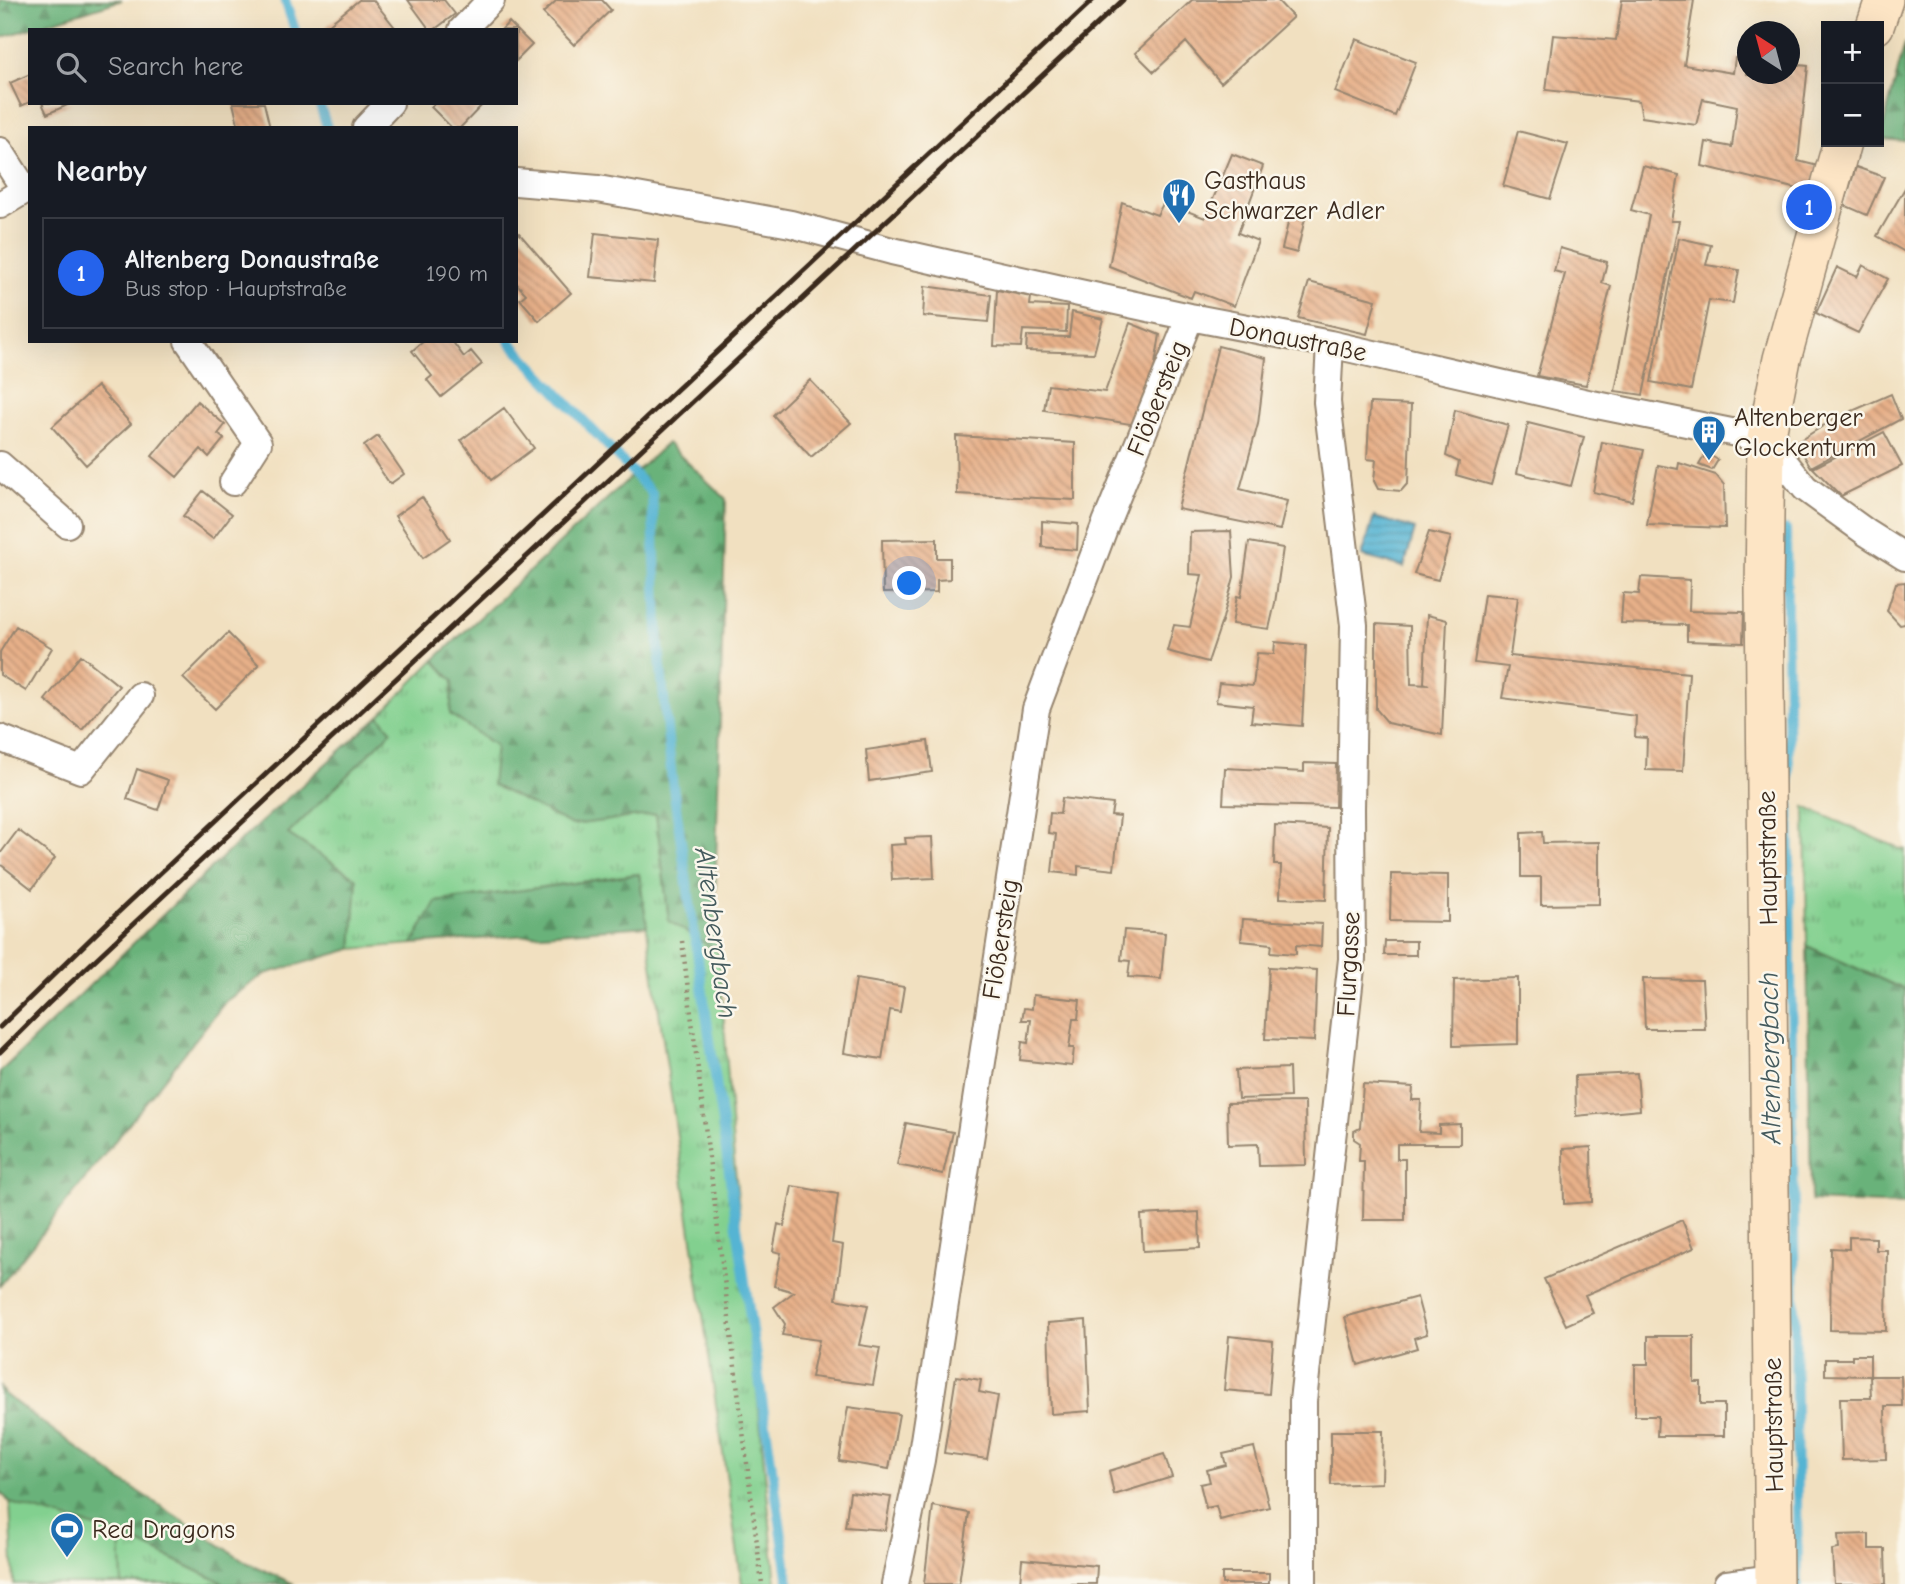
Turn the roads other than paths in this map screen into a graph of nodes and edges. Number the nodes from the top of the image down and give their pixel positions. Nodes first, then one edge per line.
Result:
1 (491, 0) edge
2 (1884, 0) edge
3 (1877, 21) edge
4 (463, 28) edge
5 (388, 105) edge
6 (368, 126) edge
7 (1841, 147) edge
8 (0, 151) edge
9 (518, 182) edge
10 (27, 190) edge
11 (0, 205) edge
12 (1190, 317) junction
13 (189, 343) edge
14 (1329, 344) junction
15 (1766, 439) junction
16 (0, 465) edge
17 (233, 482) dead end
18 (67, 524) dead end
19 (1905, 557) edge
20 (140, 696) dead end
21 (0, 738) edge
22 (1774, 1581) edge
23 (895, 1584) edge
24 (1303, 1584) edge
25 (1727, 1584) edge

1 - 4 street
2 - 3 main road
5 - 6 street
7 - 15 main road, Hauptstraße
8 - 10 street
9 - 12 street, Donaustraße
10 - 11 street
12 - 14 street, Donaustraße
12 - 23 street, Flößersteig
13 - 17 street
14 - 15 street, Donaustraße
14 - 24 street, Flurgasse
15 - 19 street
15 - 22 main road, Hauptstraße
16 - 18 street
20 - 21 street
22 - 25 street

